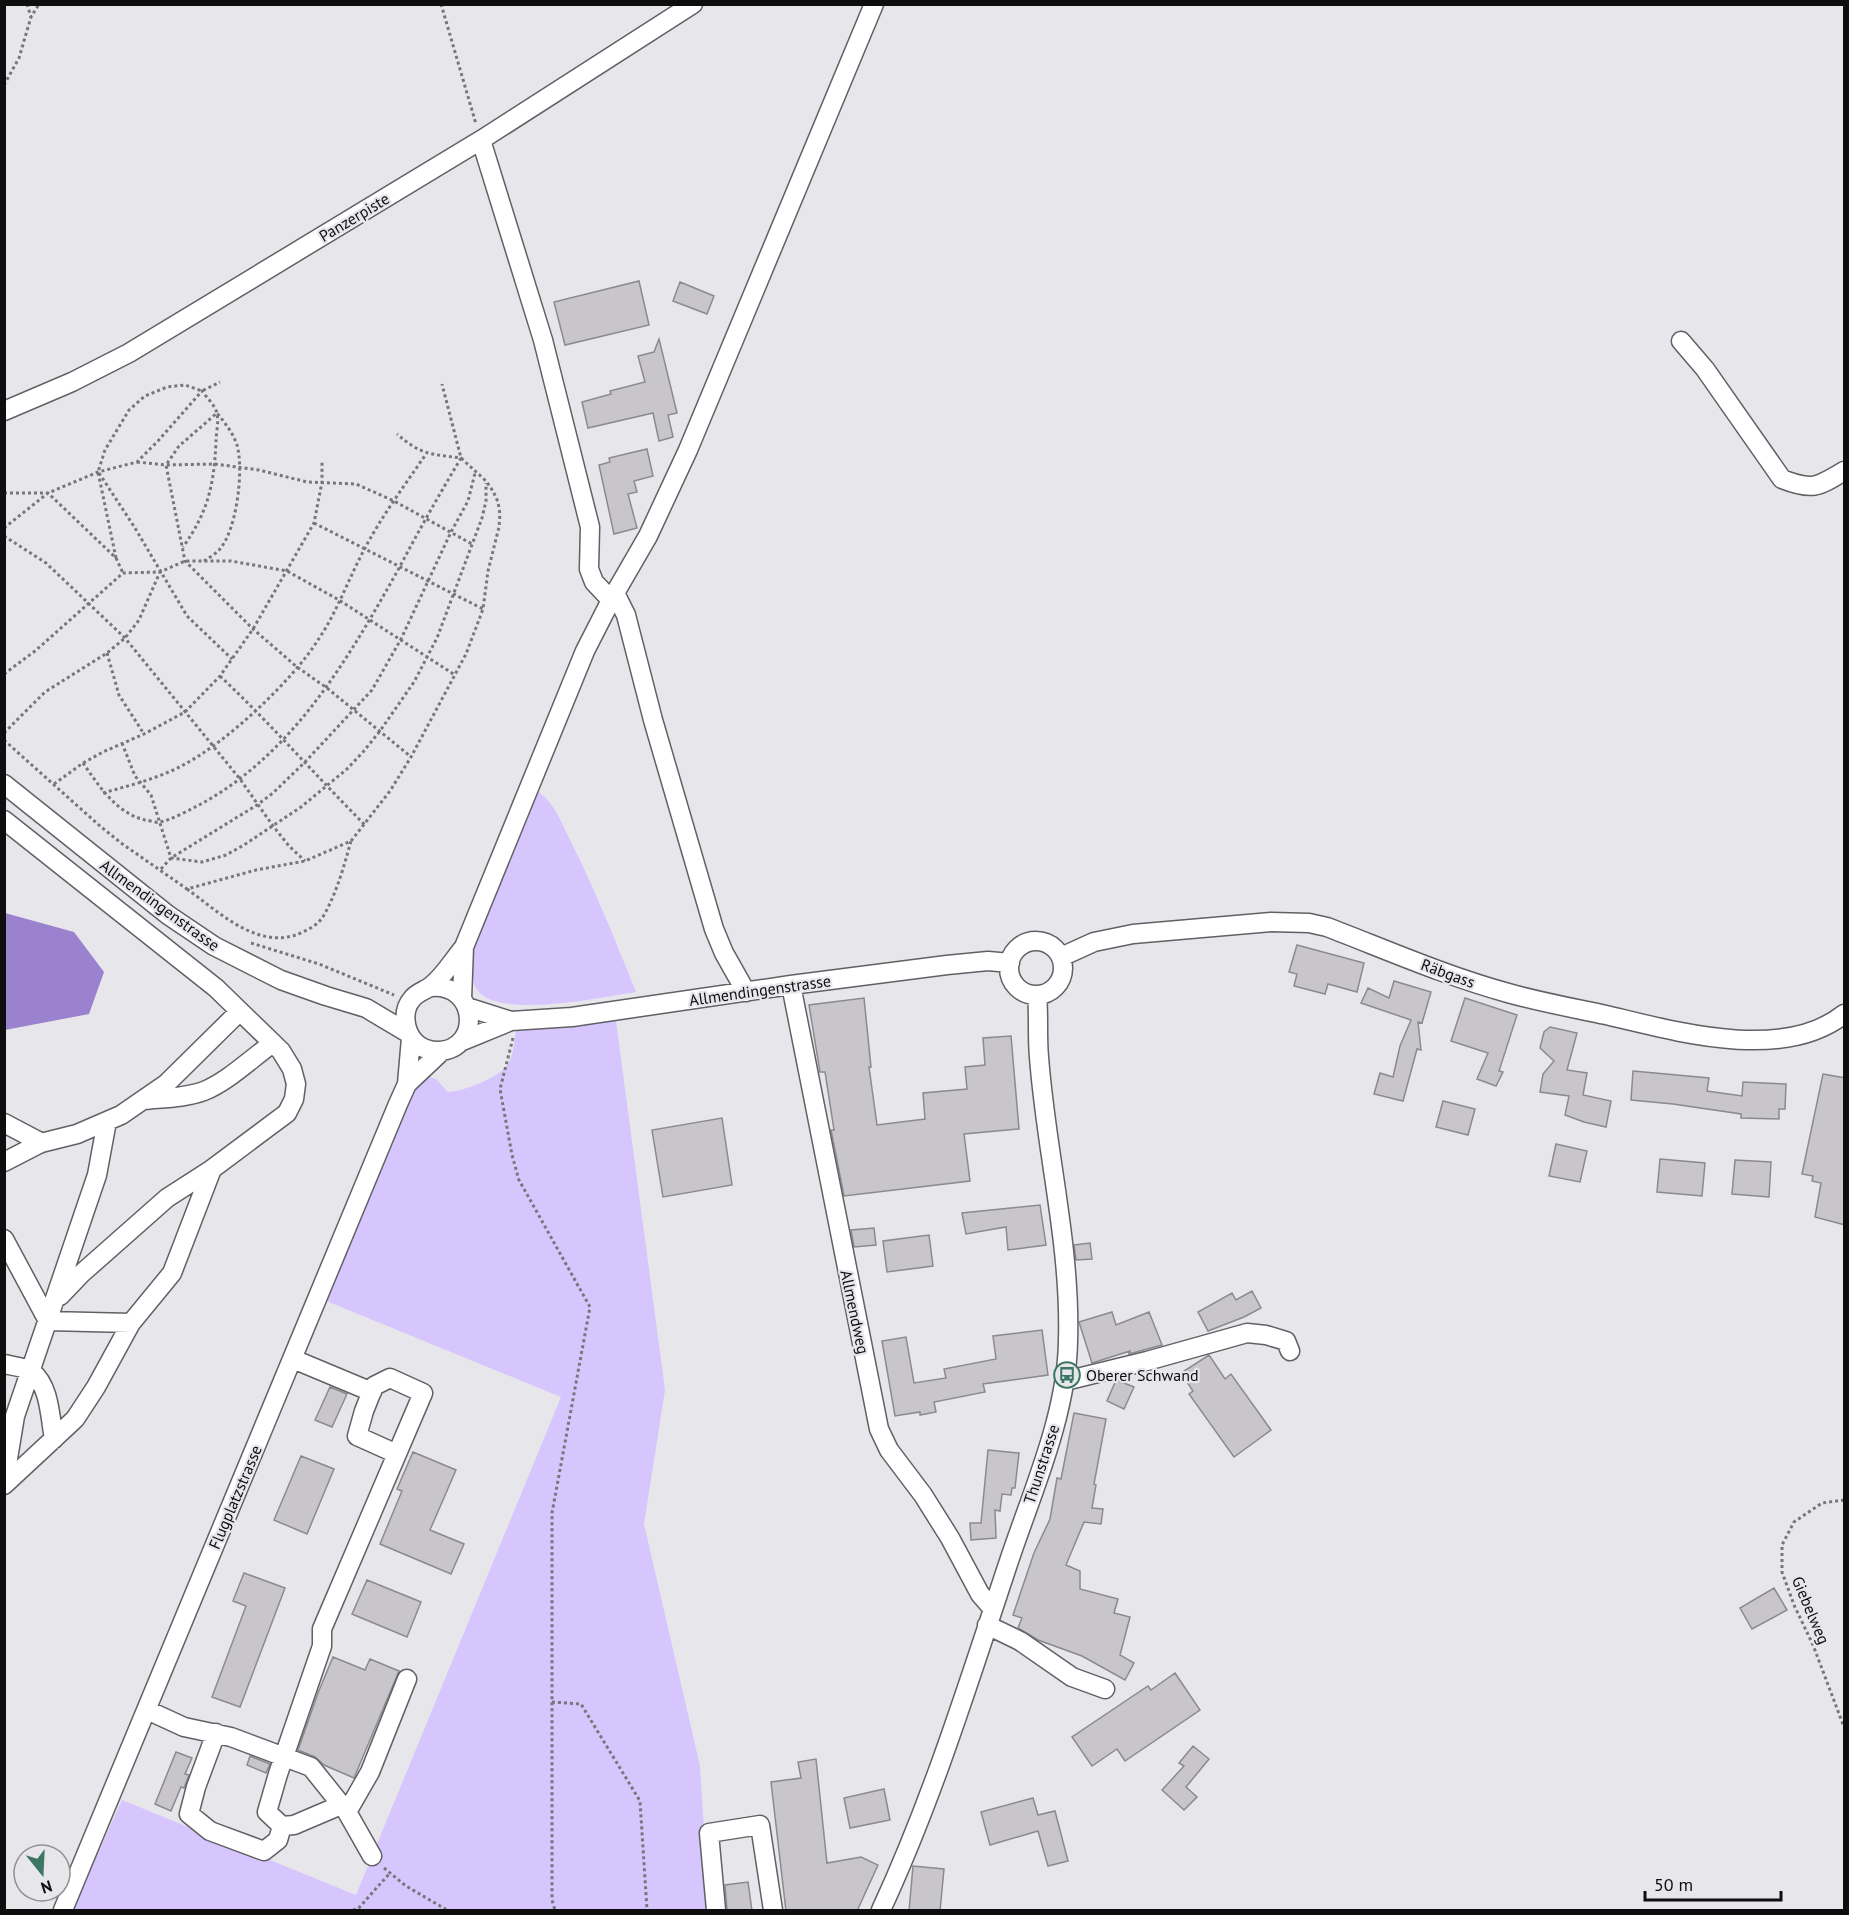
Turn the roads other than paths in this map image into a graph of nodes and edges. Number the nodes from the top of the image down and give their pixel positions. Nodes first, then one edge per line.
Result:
1 (693, 4) edge
2 (874, 4) edge
3 (481, 140) junction
4 (1680, 341) dead end
5 (4, 411) edge
6 (1845, 471) edge
7 (613, 596) junction
8 (4, 784) edge
9 (4, 820) edge
10 (464, 947) junction
11 (1062, 957) junction
12 (1010, 963) junction
13 (791, 985) junction
14 (430, 987) junction
15 (746, 992) junction
16 (1037, 995) junction
17 (411, 999) junction
18 (465, 1003) junction
19 (366, 1008) junction
20 (240, 1011) junction
21 (511, 1021) junction
22 (1842, 1022) edge
23 (410, 1035) junction
24 (460, 1042) junction
25 (273, 1043) junction
26 (442, 1051) junction
27 (407, 1084) junction
28 (142, 1100) junction
29 (107, 1121) junction
30 (4, 1123) edge
31 (42, 1143) junction
32 (4, 1162) edge
33 (212, 1169) junction
34 (4, 1239) edge
35 (56, 1300) junction
36 (48, 1321) junction
37 (131, 1323) junction
38 (1290, 1351) dead end
39 (292, 1359) junction
40 (4, 1364) edge
41 (31, 1370) junction
42 (1065, 1381) junction
43 (372, 1392) junction
44 (54, 1439) junction
45 (398, 1454) junction
46 (5, 1484) edge
47 (990, 1617) junction
48 (406, 1679) dead end
49 (1105, 1689) dead end
50 (147, 1710) junction
51 (216, 1733) junction
52 (284, 1756) junction
53 (344, 1808) junction
54 (282, 1826) junction
55 (372, 1856) road end
56 (63, 1911) edge
57 (716, 1911) edge
58 (773, 1911) edge
59 (881, 1911) edge

1 - 3 street, Panzerpiste
2 - 7 street
3 - 5 street, Panzerpiste
3 - 7 street
4 - 6 street
7 - 10 street
7 - 15 street
8 - 19 street, Allmendingenstrasse
9 - 20 street
10 - 14 street
10 - 18 street
11 - 12 street
11 - 16 street
11 - 22 street, Räbgass
12 - 13 street, Allmendingenstrasse
12 - 16 street
13 - 15 street, Allmendingenstrasse
13 - 47 street, Allmendweg
14 - 17 street
14 - 18 street
15 - 21 street, Allmendingenstrasse
16 - 42 street, Thunstrasse
17 - 19 street, Allmendingenstrasse
17 - 23 street
18 - 21 street, Allmendingenstrasse
18 - 24 street
19 - 23 street, Allmendingenstrasse
20 - 25 street
20 - 28 street
21 - 24 street, Allmendingenstrasse
23 - 26 street
23 - 27 street, Flugplatzstrasse
24 - 26 street
25 - 28 street
25 - 33 street
26 - 27 street, Flugplatzstrasse
27 - 39 street, Flugplatzstrasse
28 - 29 street
29 - 31 street
29 - 35 street
30 - 31 street
31 - 32 street
33 - 35 street
33 - 37 street
34 - 36 street
35 - 36 street
36 - 37 street
36 - 41 street
37 - 44 street
38 - 42 street
39 - 43 street
39 - 50 street, Flugplatzstrasse
40 - 41 street
41 - 44 street
41 - 46 street
42 - 47 street, Thunstrasse
43 - 45 street
43 - 45 street
44 - 46 street
45 - 52 street
47 - 49 street
47 - 59 street, Thunstrasse
48 - 53 street
50 - 51 street
50 - 56 street, Flugplatzstrasse
51 - 52 street
51 - 54 street
52 - 53 street
52 - 54 street
53 - 54 street
53 - 55 street
57 - 58 street

